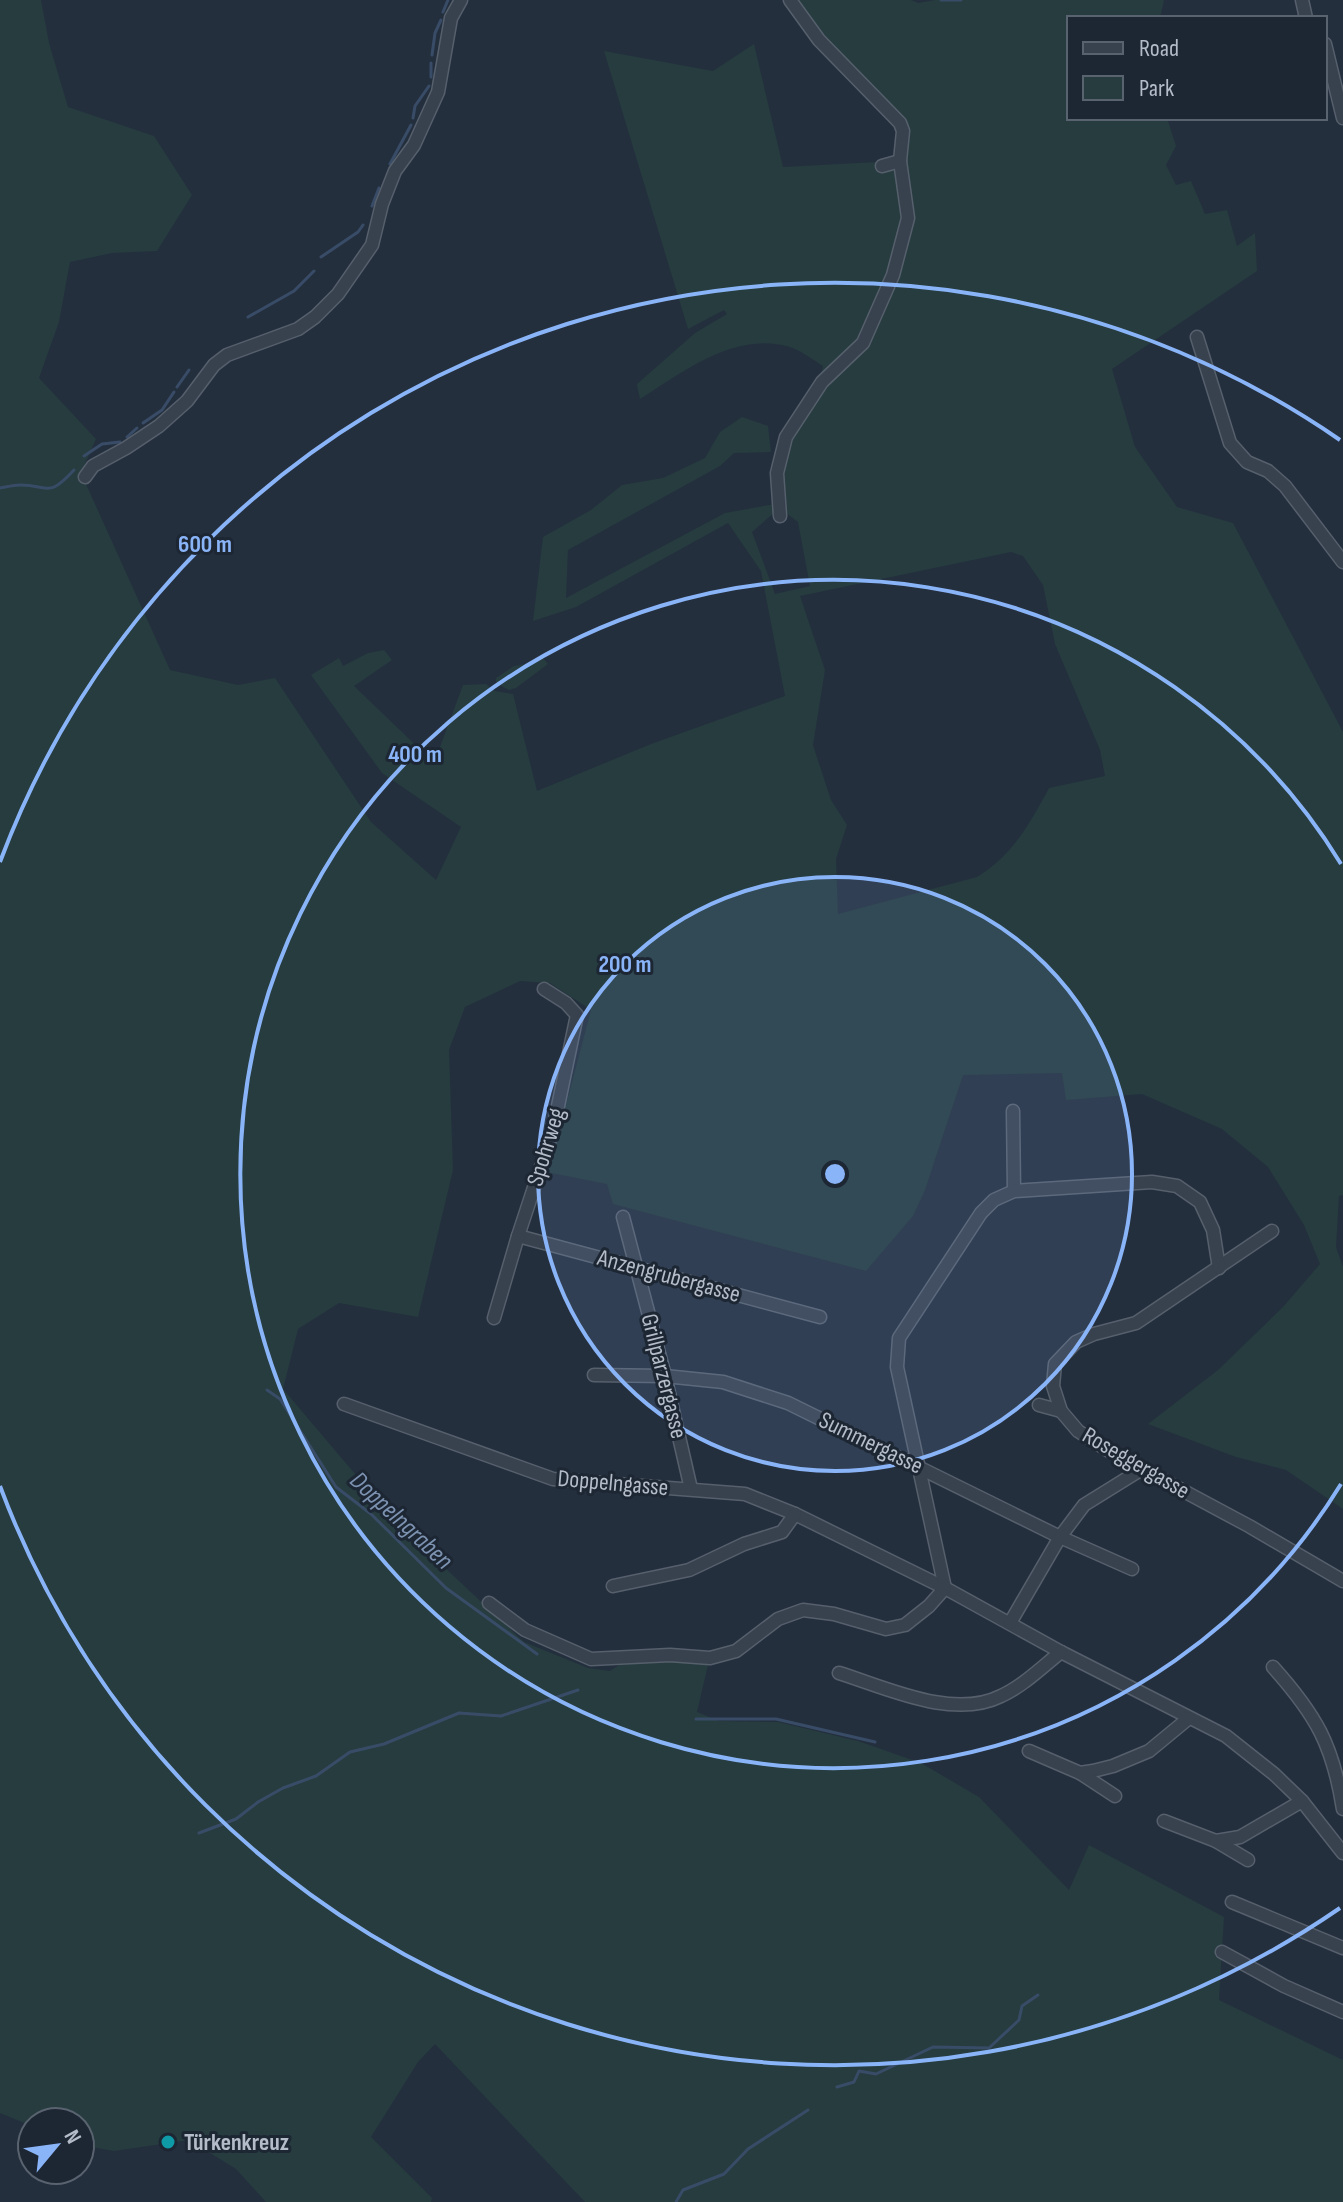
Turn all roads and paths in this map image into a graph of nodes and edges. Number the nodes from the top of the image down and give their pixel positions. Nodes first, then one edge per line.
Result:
1 (461, 0) edge
2 (790, 0) edge
3 (1327, 52) edge
4 (1343, 118) edge
5 (900, 161) junction
6 (882, 166) dead end
7 (877, 313) junction
8 (859, 321) dead end
9 (1197, 337) dead end
10 (85, 477) dead end
11 (780, 516) dead end
12 (1343, 562) edge
13 (544, 989) dead end
14 (1013, 1111) dead end
15 (1014, 1191) junction
16 (623, 1217) dead end
17 (1272, 1231) dead end
18 (518, 1236) junction
19 (638, 1268) junction
20 (1219, 1268) junction
21 (820, 1317) dead end
22 (494, 1318) dead end
23 (594, 1375) dead end
24 (665, 1376) junction
25 (344, 1404) dead end
26 (1039, 1405) dead end
27 (1061, 1411) junction
28 (920, 1467) junction
29 (1142, 1469) junction
30 (691, 1489) junction
31 (795, 1514) junction
32 (1060, 1537) junction
33 (1132, 1569) dead end
34 (1343, 1581) edge
35 (613, 1586) dead end
36 (945, 1588) junction
37 (489, 1603) dead end
38 (1010, 1623) junction
39 (1061, 1652) junction
40 (1273, 1667) dead end
41 (839, 1673) dead end
42 (1189, 1718) junction
43 (1029, 1751) dead end
44 (1080, 1773) junction
45 (1115, 1796) dead end
46 (1302, 1801) junction
47 (1343, 1809) edge
48 (1164, 1821) dead end
49 (1216, 1841) junction
50 (1343, 1853) edge
51 (1248, 1860) dead end
52 (1232, 1902) dead end
53 (1343, 1948) edge
54 (1222, 1952) dead end
55 (1343, 2012) edge

1 - 10 street
2 - 5 street
3 - 4 street
5 - 6 street
5 - 7 street
7 - 8 street
7 - 11 street
9 - 12 street
13 - 18 street, Spohrweg
14 - 15 street
15 - 20 street
15 - 28 street
16 - 19 street, Grillparzergasse
17 - 20 street, Roseggergasse
18 - 19 street, Anzengrubergasse
18 - 22 street, Spohrweg
19 - 21 street, Anzengrubergasse
19 - 24 street, Grillparzergasse
20 - 27 street, Roseggergasse
23 - 24 street, Summergasse
24 - 28 street, Summergasse
24 - 30 street, Grillparzergasse
25 - 30 street, Doppelngasse
26 - 27 street
27 - 29 street, Roseggergasse
28 - 32 street, Summergasse
28 - 36 street
29 - 32 street
29 - 34 street, Roseggergasse
30 - 31 street, Doppelngasse
31 - 35 street
31 - 36 street, Doppelngasse
32 - 33 street, Summergasse
32 - 38 street
36 - 37 street
36 - 38 street, Doppelngasse
38 - 39 street, Doppelngasse
39 - 41 street
39 - 42 street, Doppelngasse
40 - 47 street
42 - 44 street
42 - 46 street, Doppelngasse
43 - 44 street
44 - 45 street
46 - 49 street
46 - 50 street, Doppelngasse
48 - 49 street
49 - 51 street
52 - 53 street
54 - 55 street

